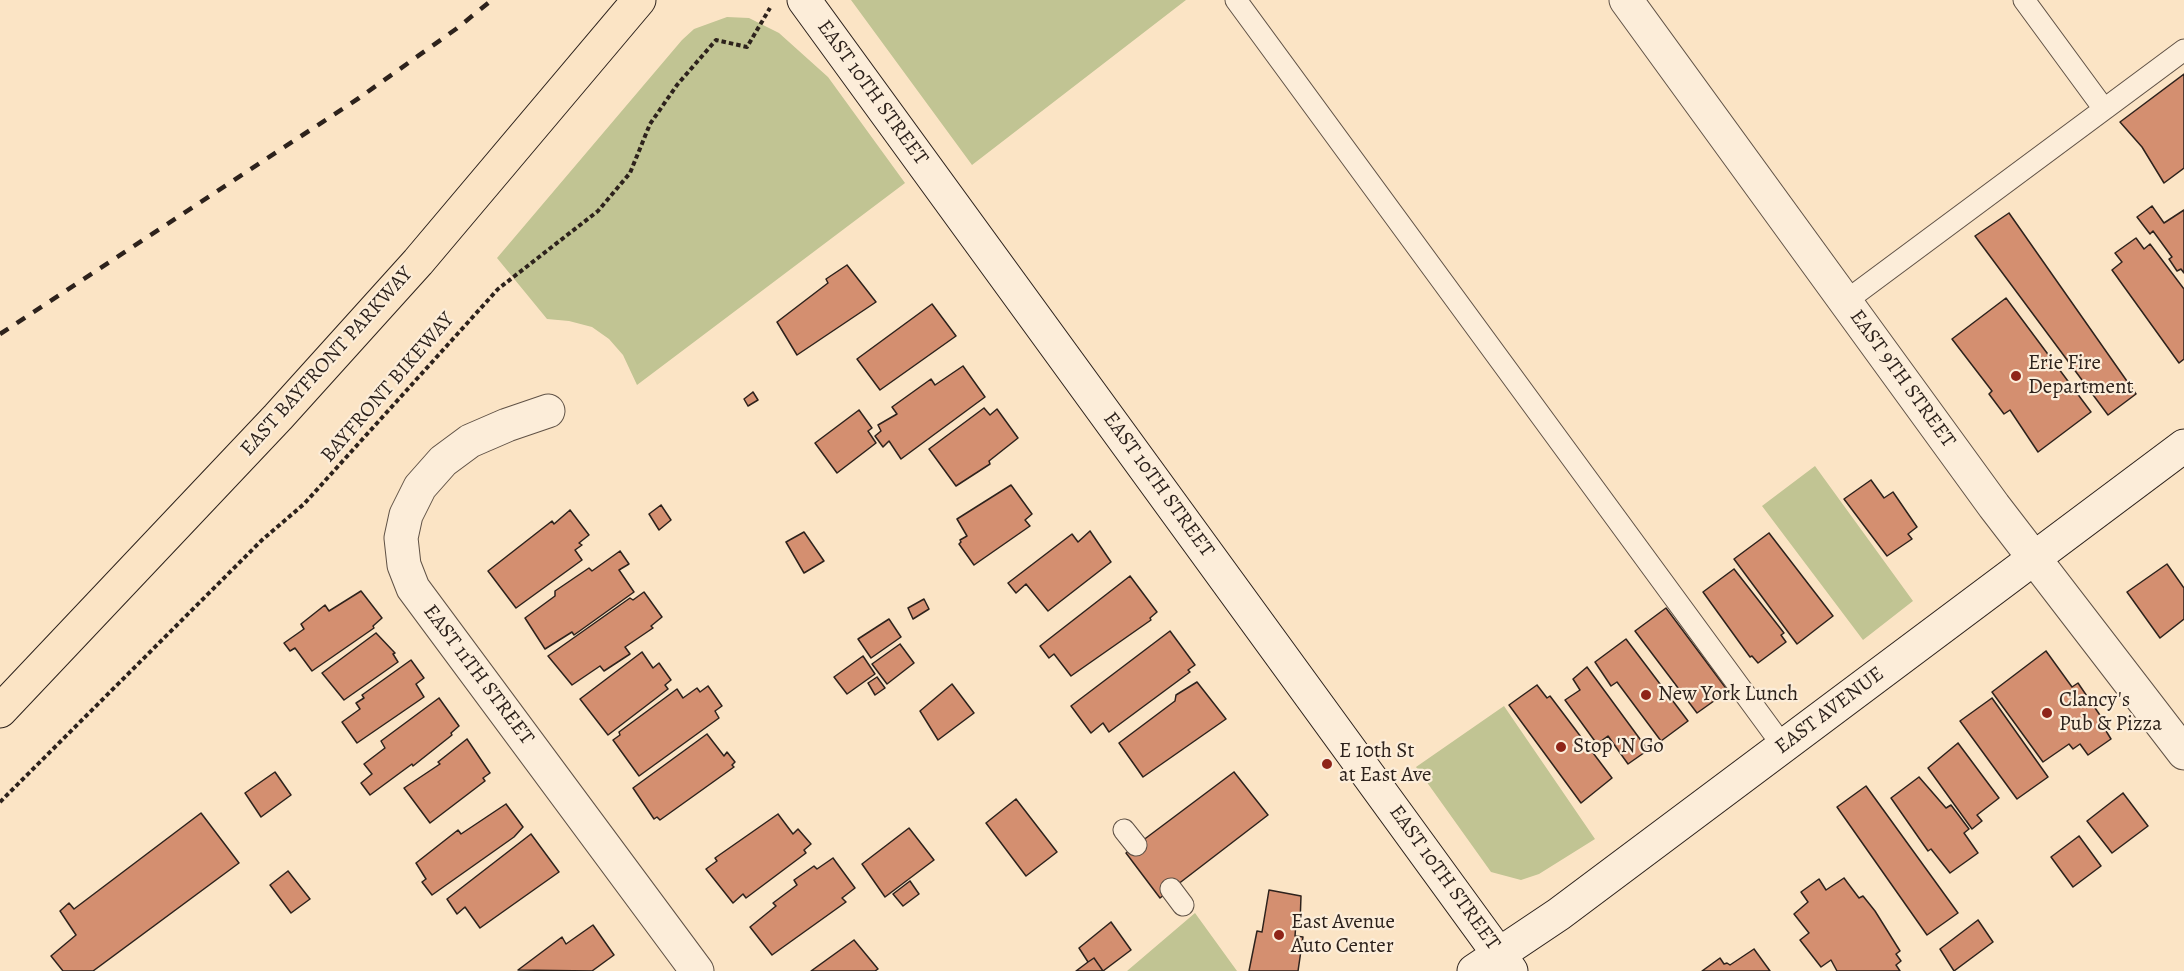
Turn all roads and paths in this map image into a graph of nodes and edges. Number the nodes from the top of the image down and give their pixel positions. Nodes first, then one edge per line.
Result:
1 (639, 0) edge
2 (776, 0) edge
3 (804, 0) edge
4 (1236, 0) edge
5 (1626, 0) edge
6 (2024, 0) edge
7 (2184, 50) edge
8 (2104, 109) junction
9 (1846, 301) junction
10 (549, 411) dead end
11 (2184, 446) edge
12 (2033, 558) junction
13 (0, 711) edge
14 (1783, 746) junction
15 (2184, 753) edge
16 (0, 802) edge
17 (1494, 965) edge
18 (697, 971) edge

1 - 13 highway, EAST BAYFRONT PARKWAY
2 - 16 path, BAYFRONT BIKEWAY
3 - 17 street, EAST 10TH STREET
4 - 14 lane
5 - 9 street, EAST 9TH STREET
6 - 8 lane
7 - 8 lane
8 - 9 lane
9 - 12 street, EAST 9TH STREET
10 - 18 street, EAST 11TH STREET
11 - 12 street, EAST AVENUE
12 - 14 street, EAST AVENUE
12 - 15 street, EAST 9TH STREET
14 - 17 street, EAST AVENUE

